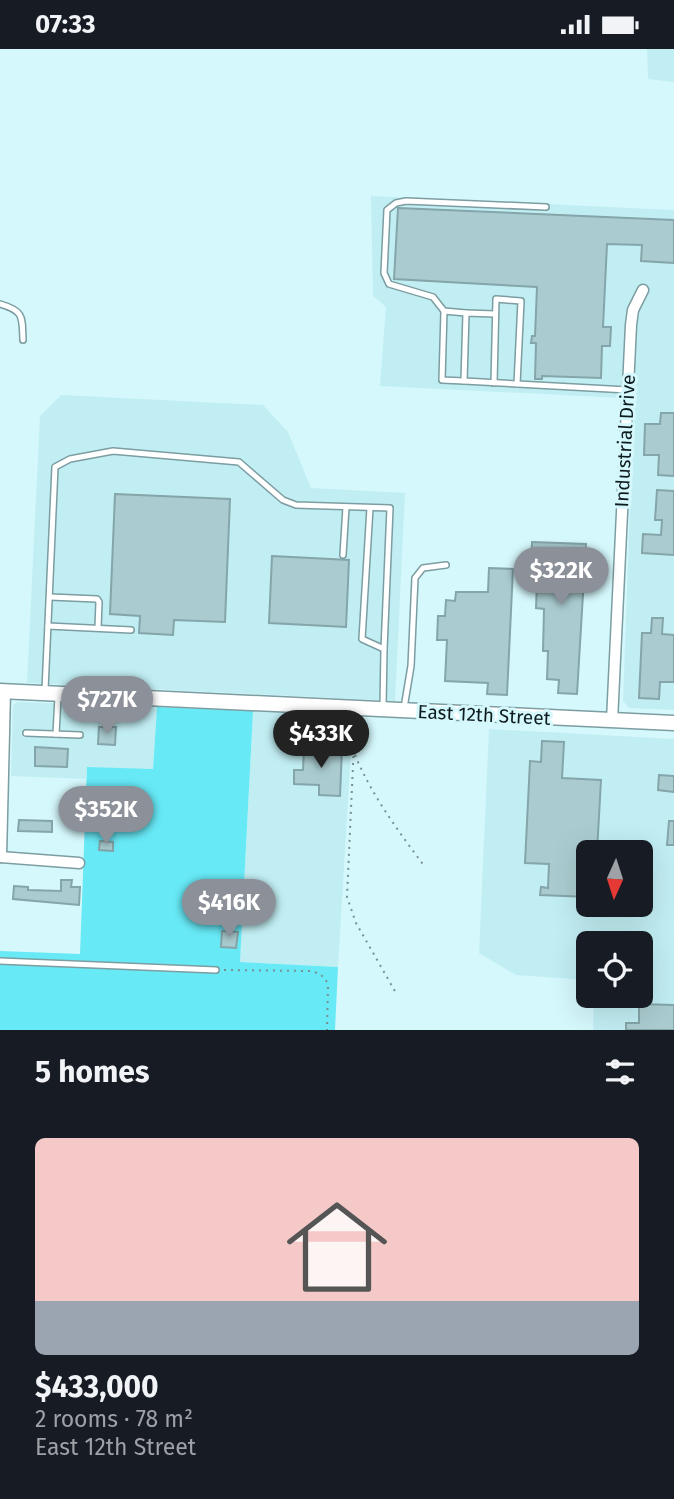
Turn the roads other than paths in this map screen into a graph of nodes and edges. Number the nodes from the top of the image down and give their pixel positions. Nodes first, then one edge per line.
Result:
1 (546, 207) dead end
2 (643, 290) dead end
3 (0, 304) edge
4 (444, 311) junction
5 (466, 313) junction
6 (495, 314) junction
7 (23, 340) dead end
8 (464, 381) junction
9 (494, 383) junction
10 (517, 384) junction
11 (628, 390) junction
12 (346, 507) junction
13 (370, 508) junction
14 (343, 555) dead end
15 (446, 565) dead end
16 (50, 597) junction
17 (48, 626) junction
18 (98, 628) junction
19 (131, 630) dead end
20 (384, 649) junction
21 (3, 691) edge
22 (52, 693) junction
23 (383, 711) junction
24 (404, 711) junction
25 (612, 721) junction
26 (674, 723) edge
27 (26, 733) dead end
28 (56, 734) junction
29 (80, 735) dead end
30 (0, 857) edge
31 (79, 863) dead end
32 (0, 961) edge
33 (216, 970) road end

1 - 4 lane
2 - 11 street, Industrial Drive
3 - 7 lane
4 - 5 lane
4 - 8 lane
5 - 6 lane
5 - 8 lane
6 - 9 lane
6 - 10 lane
8 - 9 lane
9 - 10 lane
10 - 11 lane
11 - 25 street, Industrial Drive
12 - 13 lane
12 - 14 lane
12 - 16 lane
13 - 20 lane
13 - 20 lane
15 - 24 lane
16 - 17 lane
16 - 18 lane
17 - 18 lane
17 - 22 lane
18 - 19 lane
20 - 23 lane
21 - 22 street, East 12th Street
21 - 30 street
22 - 23 street, East 12th Street
22 - 28 lane
23 - 24 street, East 12th Street
24 - 25 street, East 12th Street
25 - 26 street, East 12th Street
27 - 28 lane
28 - 29 lane
30 - 31 street
32 - 33 lane

